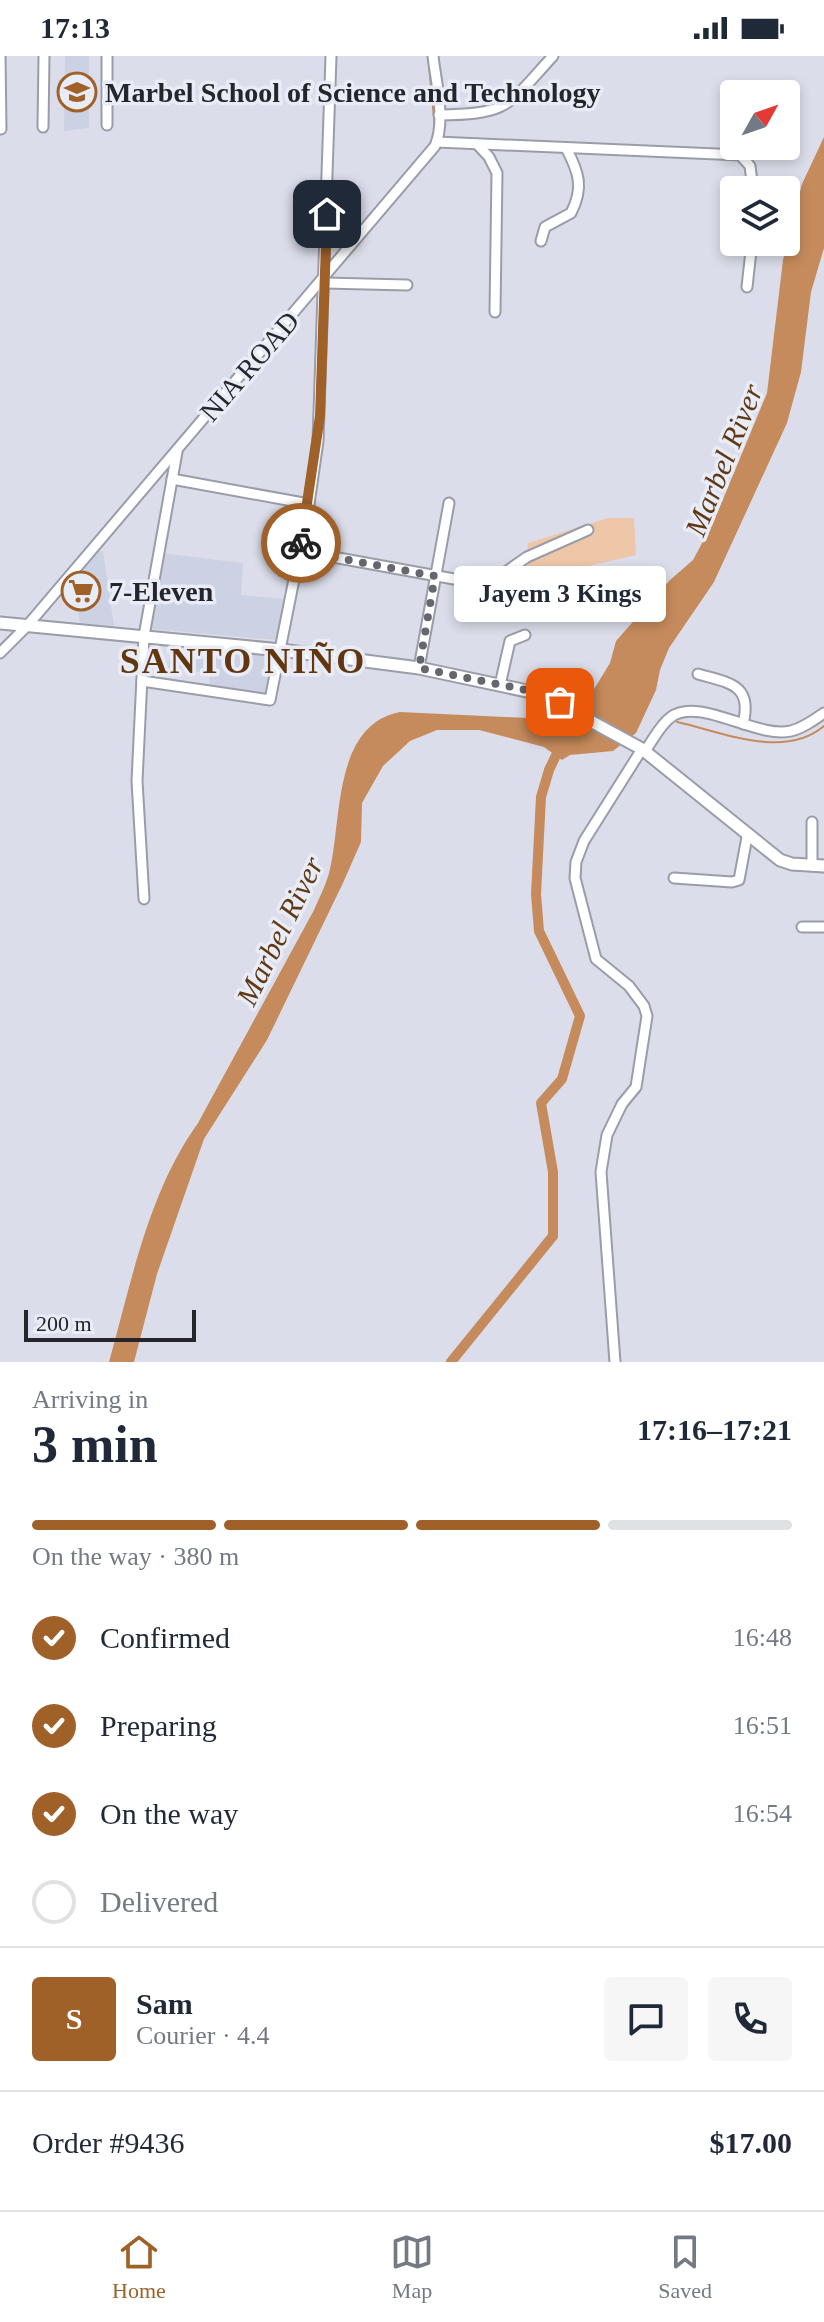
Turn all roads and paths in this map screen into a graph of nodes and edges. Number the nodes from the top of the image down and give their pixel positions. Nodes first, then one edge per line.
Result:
1 (0, 56) edge
2 (44, 56) edge
3 (107, 56) edge
4 (331, 56) edge
5 (433, 56) edge
6 (553, 56) edge
7 (439, 115) junction
8 (107, 125) dead end
9 (43, 127) dead end
10 (1, 129) edge
11 (437, 142) junction
12 (477, 144) junction
13 (566, 148) junction
14 (751, 176) edge
15 (541, 241) dead end
16 (750, 256) edge
17 (325, 280) junction
18 (407, 285) dead end
19 (747, 287) dead end
20 (495, 312) dead end
21 (178, 448) junction
22 (172, 479) junction
23 (449, 503) dead end
24 (309, 504) junction
25 (588, 530) dead end
26 (300, 551) junction
27 (435, 576) junction
28 (0, 623) edge
29 (27, 626) junction
30 (525, 635) dead end
31 (144, 636) junction
32 (281, 650) junction
33 (0, 653) edge
34 (419, 668) junction
35 (698, 674) dead end
36 (142, 681) junction
37 (500, 685) junction
38 (824, 713) edge
39 (743, 724) junction
40 (640, 748) junction
41 (812, 822) dead end
42 (747, 837) junction
43 (818, 866) edge
44 (674, 878) dead end
45 (144, 899) dead end
46 (802, 927) dead end
47 (824, 927) edge
48 (615, 1362) edge

1 - 10 street
2 - 9 street
3 - 8 street
4 - 17 street
5 - 7 street
6 - 7 street
7 - 11 street
11 - 12 street
11 - 17 street, NIA ROAD
12 - 13 street
12 - 20 street
13 - 14 street
13 - 15 street
16 - 19 street
17 - 18 street
17 - 21 street, NIA ROAD
17 - 24 street
21 - 22 street
21 - 29 street, NIA ROAD
22 - 24 street
22 - 31 street
23 - 27 street
24 - 26 street
25 - 27 street
26 - 27 street
26 - 32 street
27 - 34 street
28 - 29 main road
29 - 31 main road
29 - 33 street, NIA ROAD
30 - 37 street
31 - 32 main road
31 - 36 street
32 - 34 main road
32 - 36 street
34 - 37 main road
35 - 39 street
36 - 45 street
37 - 40 main road
38 - 39 street
39 - 40 street
40 - 42 main road
40 - 48 street
41 - 43 street
42 - 43 main road
42 - 44 street
46 - 47 street

